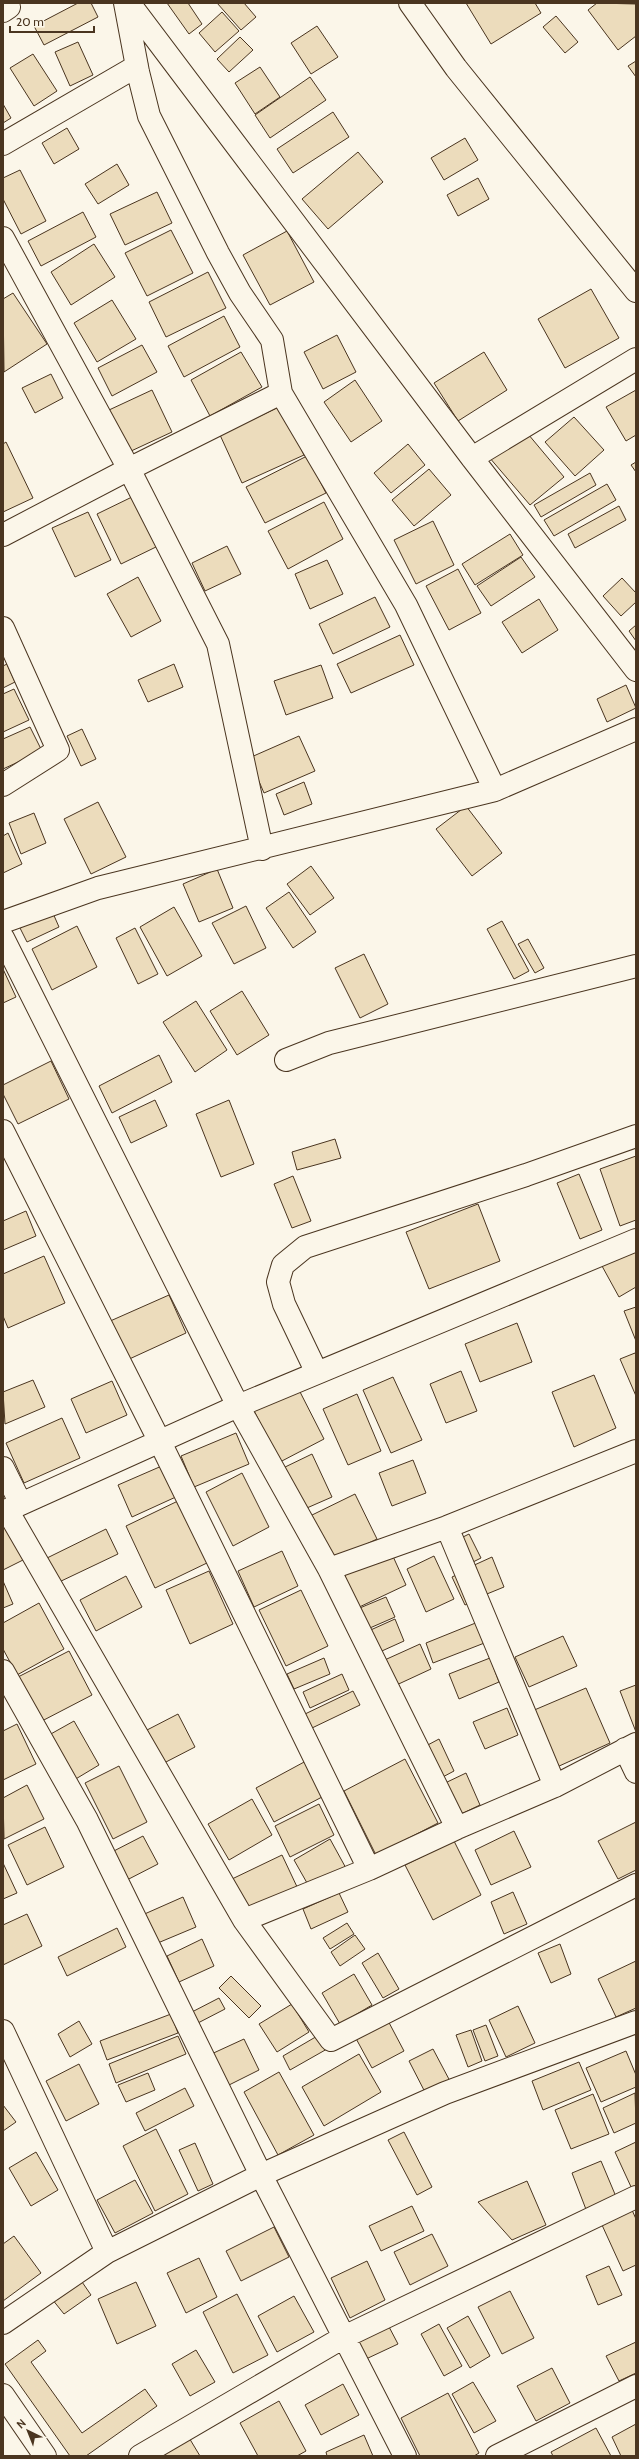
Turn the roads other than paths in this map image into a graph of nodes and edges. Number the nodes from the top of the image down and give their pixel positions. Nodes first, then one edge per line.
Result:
1 (125, 3) edge
2 (129, 3) edge
3 (410, 3) edge
4 (137, 66) junction
5 (3, 144) edge
6 (3, 238) edge
7 (636, 291) edge
8 (636, 359) edge
9 (281, 393) junction
10 (472, 458) junction
11 (128, 469) junction
12 (3, 535) edge
13 (3, 628) edge
14 (636, 670) edge
15 (636, 729) edge
16 (3, 785) edge
17 (495, 790) junction
18 (262, 849) junction
19 (3, 922) edge
20 (3, 938) edge
21 (636, 966) edge
22 (286, 1060) dead end
23 (3, 1131) edge
24 (636, 1136) edge
25 (636, 1240) edge
26 (317, 1373) junction
27 (238, 1406) junction
28 (160, 1442) junction
29 (636, 1451) edge
30 (3, 1468) edge
31 (11, 1509) edge
32 (447, 1526) junction
33 (329, 1569) junction
34 (3, 1671) edge
35 (630, 1746) edge
36 (636, 1772) edge
37 (555, 1786) junction
38 (457, 1828) junction
39 (369, 1869) junction
40 (636, 1885) edge
41 (244, 1920) junction
42 (636, 2022) edge
43 (3, 2031) edge
44 (261, 2175) junction
45 (636, 2197) edge
46 (107, 2252) junction
47 (3, 2323) edge
48 (344, 2337) junction
49 (636, 2386) edge
50 (3, 2395) edge
51 (45, 2456) edge
52 (140, 2456) edge
53 (405, 2456) edge
54 (497, 2456) edge

1 - 4 street
2 - 10 street
3 - 7 street
4 - 5 street
4 - 9 street
6 - 11 street
8 - 10 street
9 - 11 street
9 - 17 street
10 - 14 street
11 - 12 street
11 - 18 street
13 - 16 street
15 - 17 street
17 - 18 street
18 - 19 street
20 - 27 street
21 - 22 street
23 - 28 street
24 - 26 street
25 - 26 street
26 - 27 street
27 - 28 street
27 - 33 street
28 - 31 street
28 - 39 street
29 - 32 street
30 - 31 street
31 - 41 street
32 - 33 street
32 - 37 street
33 - 38 street
34 - 44 street
35 - 36 street
35 - 37 street
37 - 38 street
38 - 39 street
39 - 41 street
40 - 41 street
42 - 44 street
43 - 46 street
44 - 46 street
44 - 48 street
45 - 48 street
46 - 47 street
48 - 52 street
48 - 53 street
49 - 54 street
50 - 51 street

